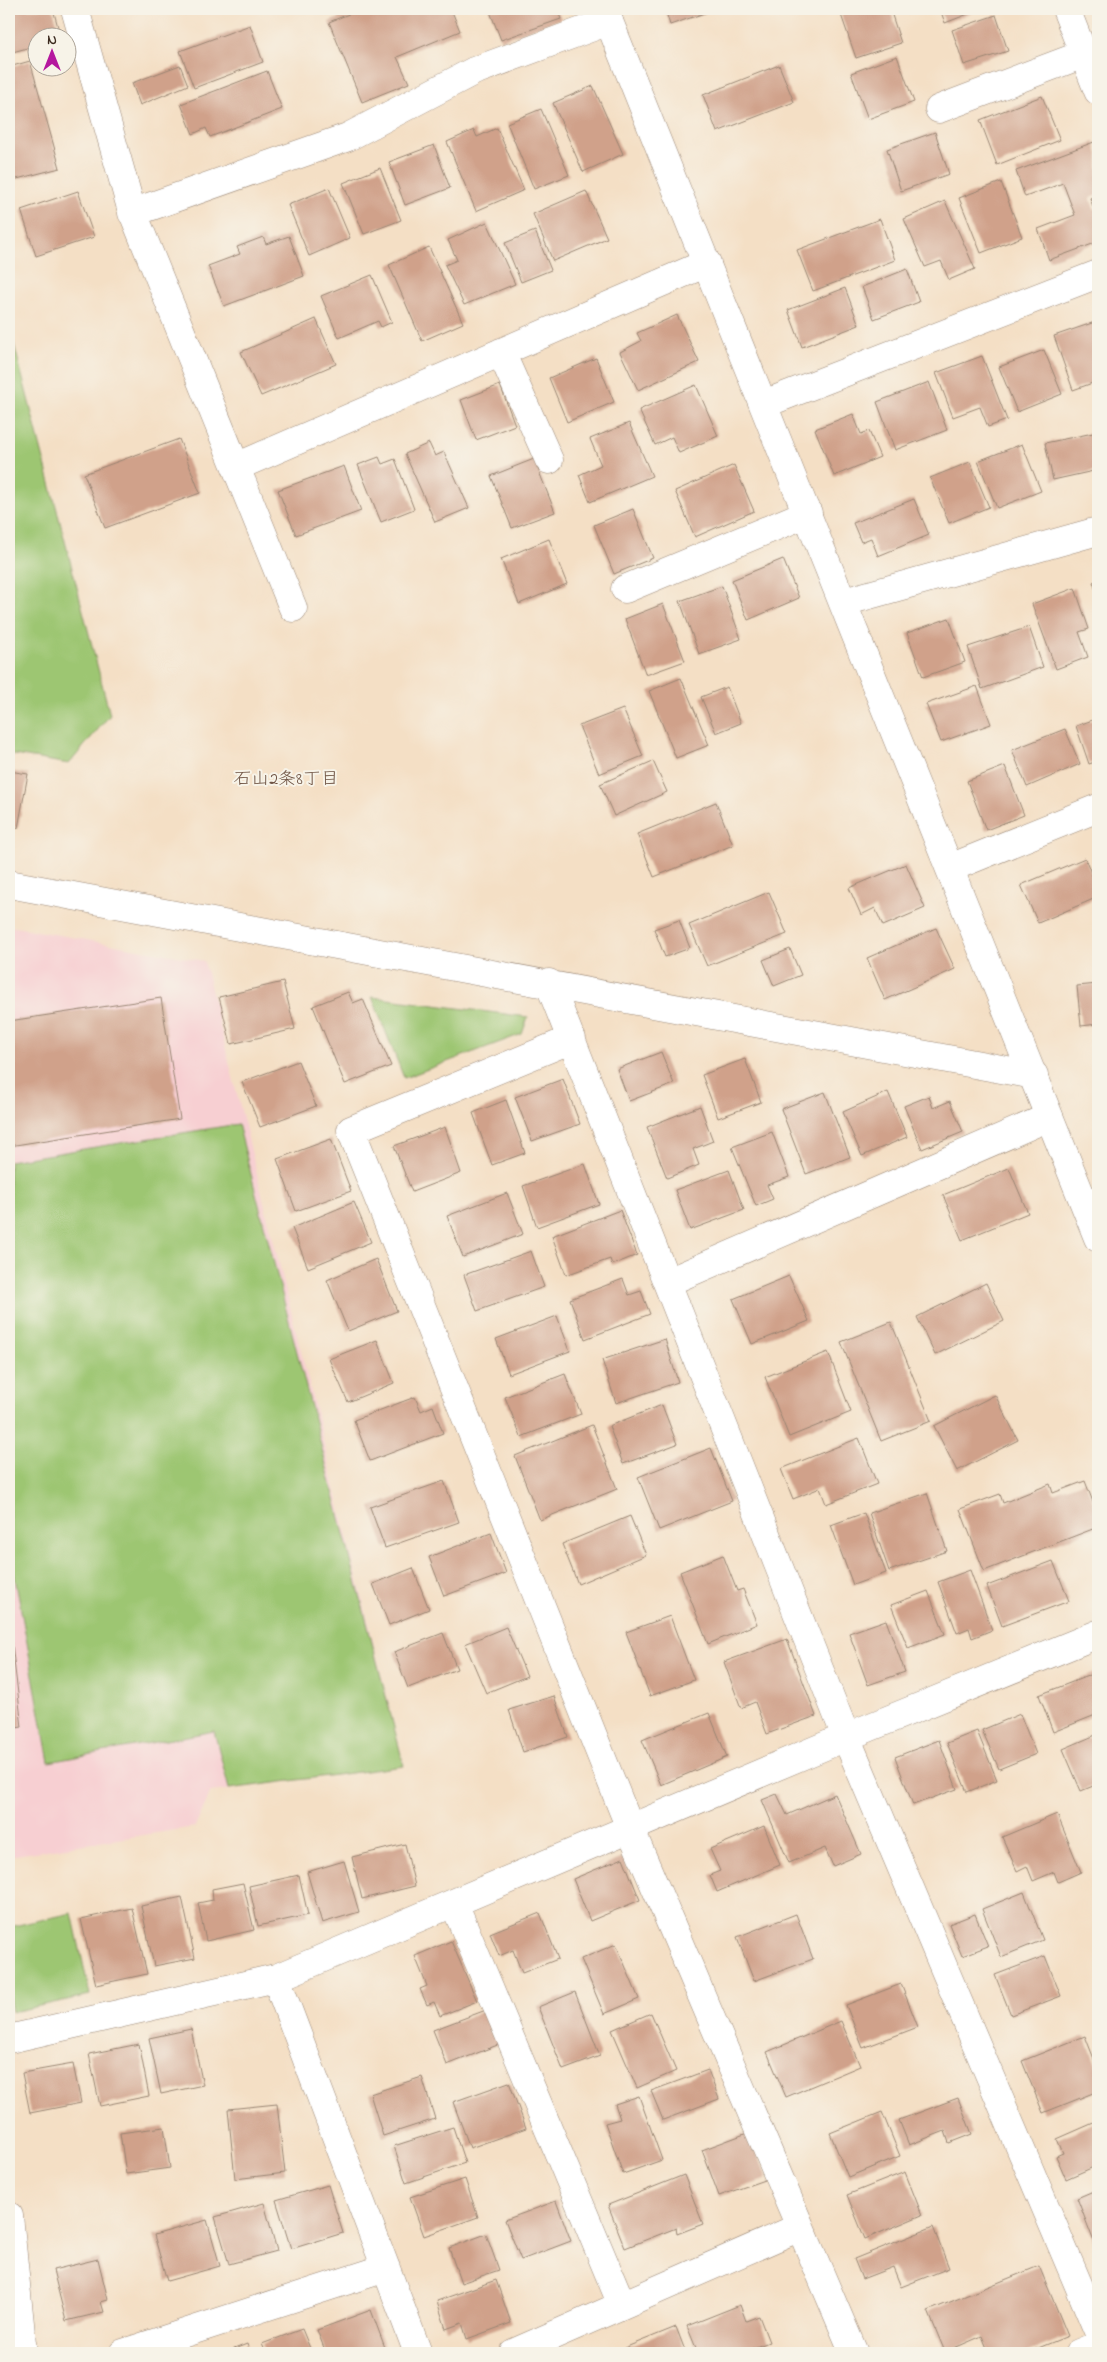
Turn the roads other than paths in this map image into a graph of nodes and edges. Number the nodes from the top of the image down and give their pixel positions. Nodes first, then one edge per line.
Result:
1 (75, 9) edge
2 (1066, 9) edge
3 (606, 15) edge
4 (1084, 54) junction
5 (1098, 91) edge
6 (939, 110) dead end
7 (132, 213) junction
8 (707, 263) junction
9 (1098, 274) edge
10 (500, 352) junction
11 (764, 404) junction
12 (549, 460) dead end
13 (236, 467) junction
14 (808, 512) junction
15 (1098, 532) edge
16 (625, 589) dead end
17 (844, 602) junction
18 (293, 608) dead end
19 (1098, 808) edge
20 (950, 868) junction
21 (9, 884) edge
22 (549, 983) junction
23 (572, 1039) junction
24 (1034, 1075) junction
25 (1050, 1117) junction
26 (1098, 1238) edge
27 (668, 1282) junction
28 (1098, 1634) edge
29 (846, 1737) junction
30 (630, 1828) junction
31 (454, 1903) junction
32 (276, 1978) junction
33 (9, 2039) edge
34 (9, 2216) edge
35 (800, 2227) junction
36 (386, 2268) junction
37 (622, 2305) junction
38 (1098, 2331) edge
39 (1098, 2345) edge
40 (23, 2353) edge
41 (123, 2353) edge
42 (418, 2353) edge
43 (513, 2353) edge
44 (854, 2353) edge
45 (1079, 2353) edge

1 - 7 street
2 - 4 street
3 - 7 street
3 - 8 street
4 - 5 street
4 - 6 street
7 - 13 street
8 - 10 street
8 - 11 street
9 - 11 street
10 - 12 street
10 - 13 street
11 - 14 street
13 - 18 street
14 - 16 street
14 - 17 street
15 - 17 street
17 - 20 street
19 - 20 street
20 - 24 street
21 - 22 street
22 - 23 street
22 - 24 street
23 - 27 street
23 - 30 street
24 - 25 street
25 - 26 street
25 - 27 street
27 - 29 street
28 - 29 street
29 - 30 street
29 - 38 street
30 - 31 street
30 - 35 street
31 - 32 street
31 - 37 street
32 - 33 street
32 - 36 street
34 - 40 street
35 - 37 street
35 - 44 street
36 - 41 street
36 - 42 street
37 - 43 street
39 - 45 street

